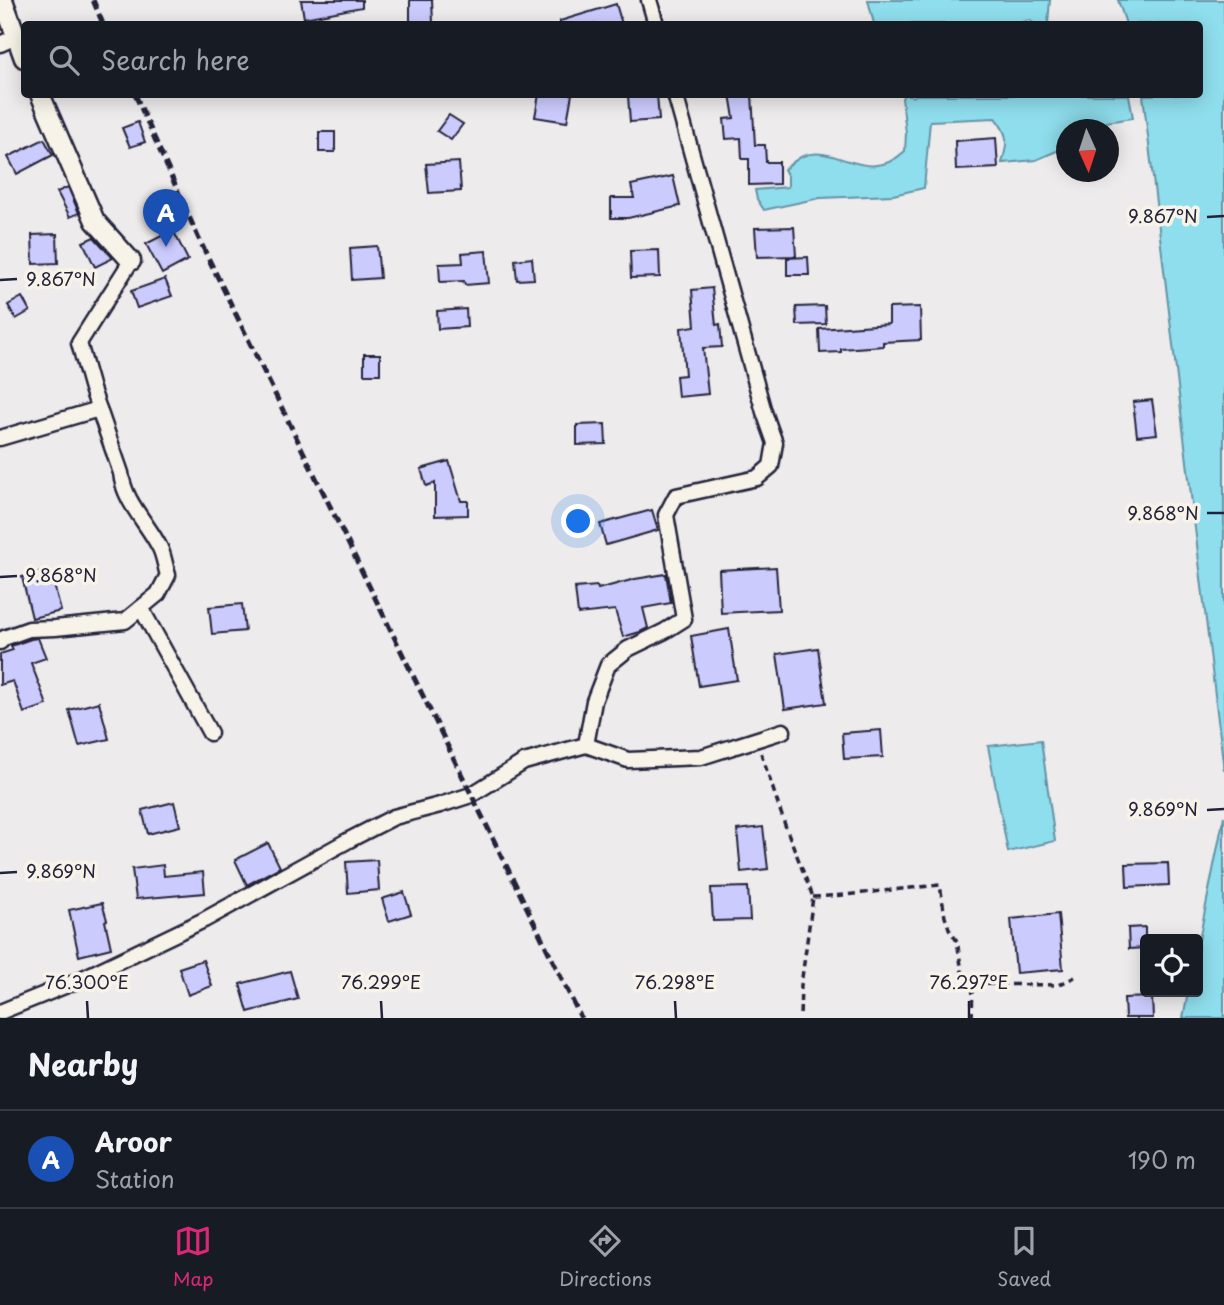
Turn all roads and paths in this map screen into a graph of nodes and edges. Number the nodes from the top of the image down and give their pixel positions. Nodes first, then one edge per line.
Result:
1 (3, 0) edge
2 (649, 0) edge
3 (655, 21) edge
4 (8, 40) edge
5 (21, 55) edge
6 (42, 98) edge
7 (676, 98) edge
8 (131, 261) joint
9 (99, 409) junction
10 (0, 438) edge
11 (141, 608) junction
12 (0, 642) edge
13 (783, 731) dead end
14 (210, 733) dead end
15 (756, 739) junction
16 (586, 745) junction
17 (813, 897) junction
18 (1075, 977) dead end
19 (973, 984) junction
20 (0, 1012) edge
21 (800, 1018) edge
22 (972, 1018) edge

1 - 4 street
2 - 3 street
4 - 5 street
6 - 8 street
7 - 16 street
8 - 9 street
9 - 10 street
9 - 11 street
11 - 12 street
11 - 14 street
13 - 15 street
15 - 16 street
15 - 17 path
16 - 20 street
17 - 19 path
17 - 21 path
18 - 19 path
19 - 22 path

